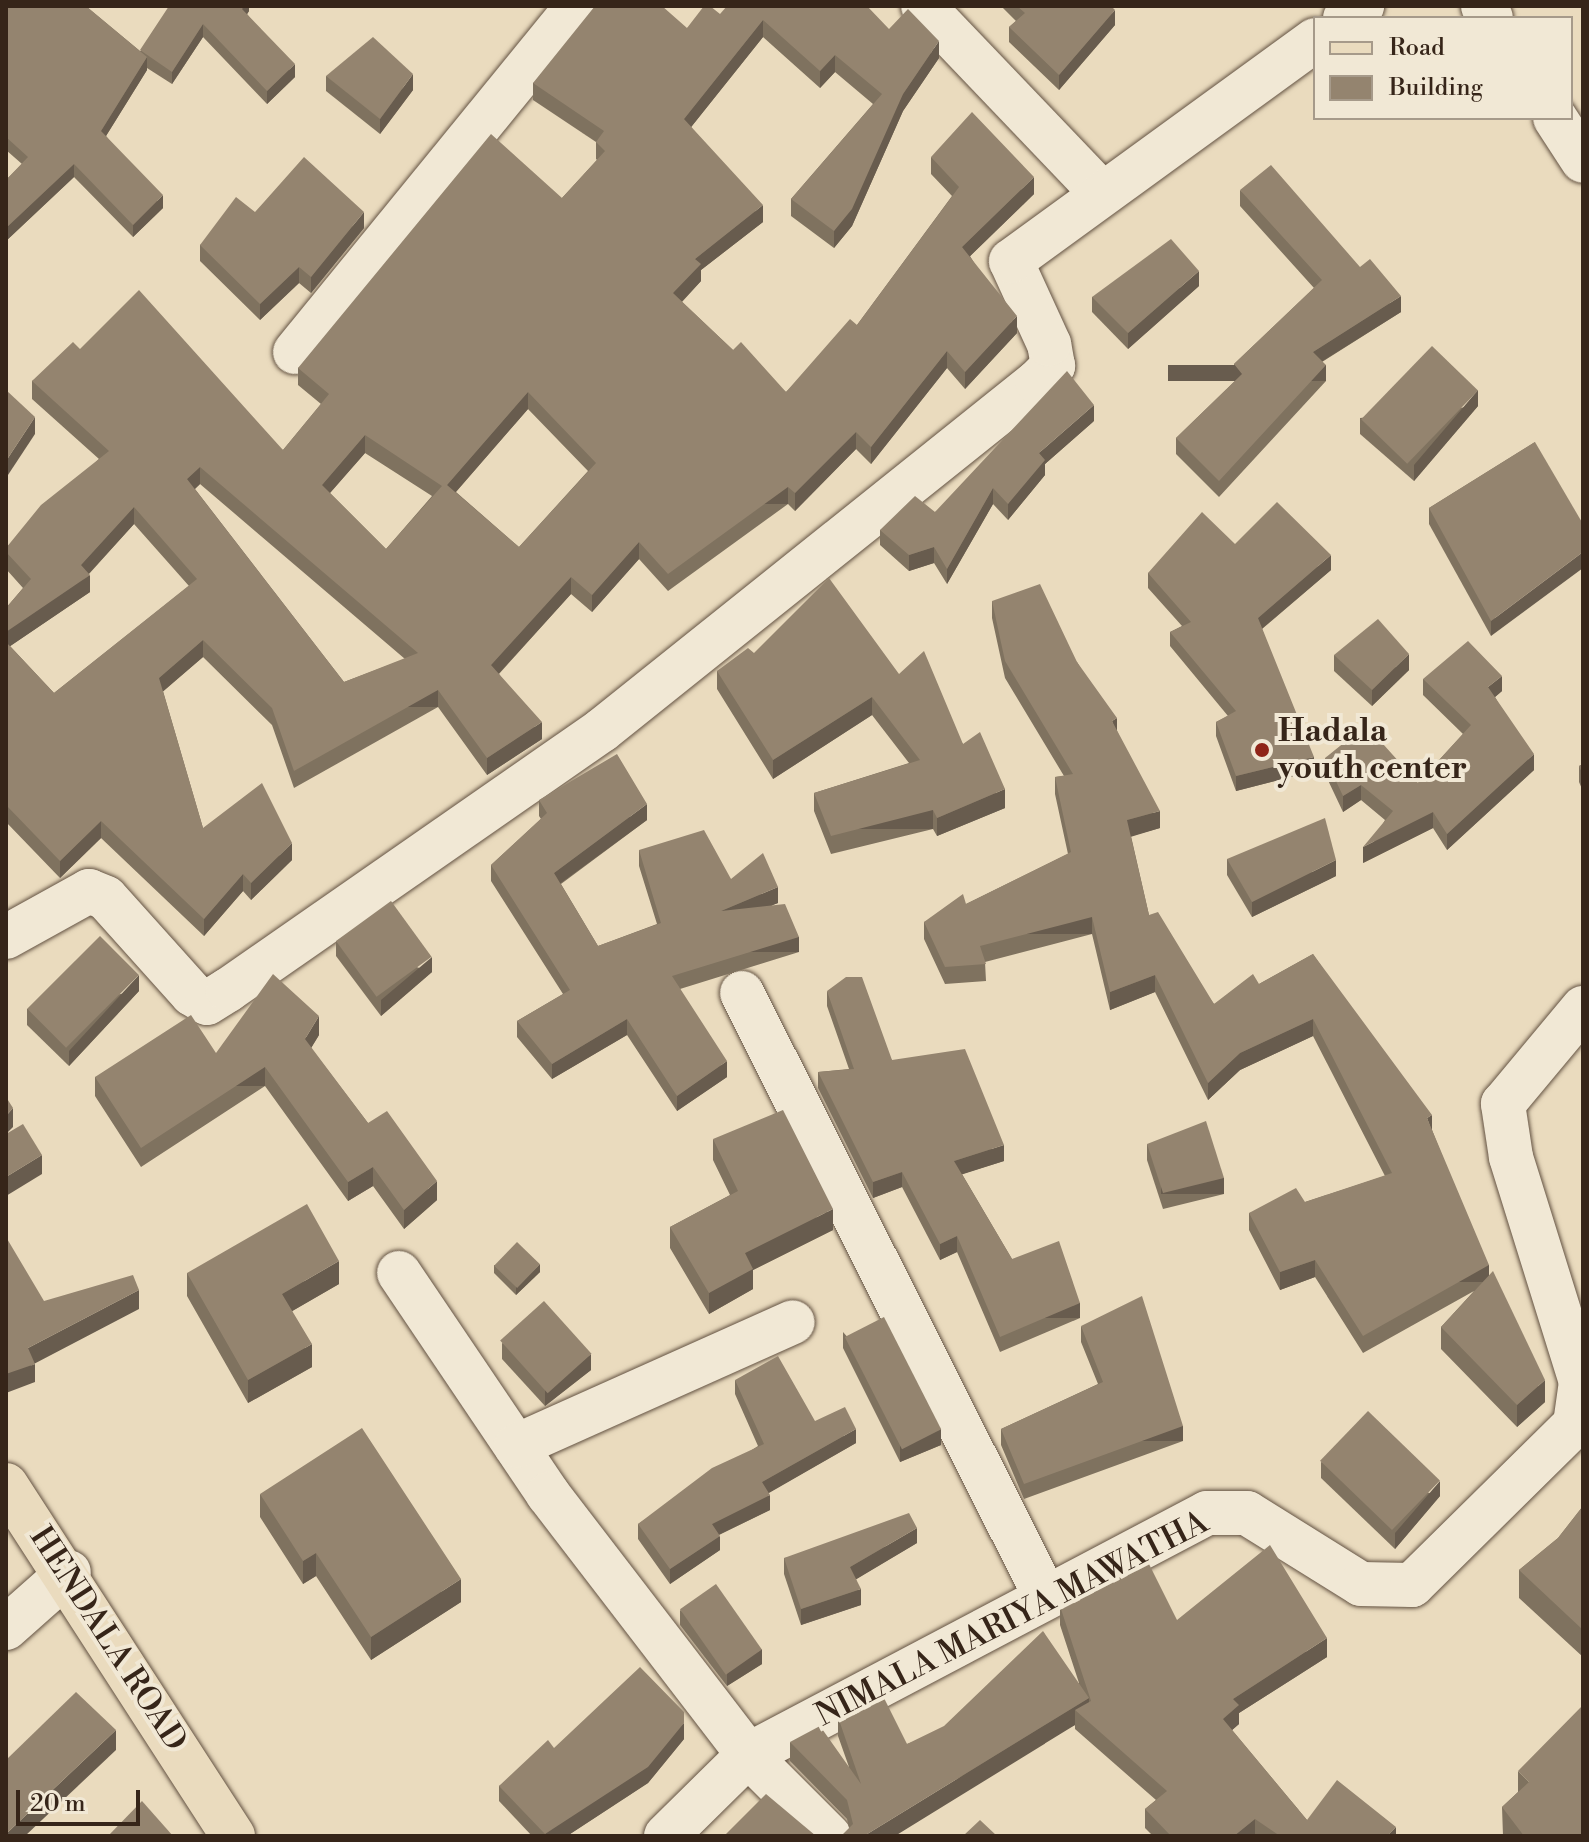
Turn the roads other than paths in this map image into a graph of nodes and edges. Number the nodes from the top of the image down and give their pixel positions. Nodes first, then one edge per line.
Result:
1 (577, 6) edge
2 (923, 6) edge
3 (1313, 41) edge
4 (1556, 120) edge
5 (1583, 161) edge
6 (1101, 192) junction
7 (295, 352) dead end
8 (6, 937) edge
9 (742, 993) dead end
10 (1583, 1008) edge
11 (399, 1273) dead end
12 (793, 1322) dead end
13 (516, 1446) junction
14 (6, 1485) edge
15 (69, 1572) junction
16 (1045, 1596) junction
17 (6, 1628) edge
18 (748, 1755) junction
19 (233, 1836) edge
20 (666, 1836) edge
21 (829, 1836) edge

1 - 7 street
2 - 6 street
3 - 6 street
4 - 5 street
6 - 8 street
9 - 16 street
10 - 16 street, NIMALA MARIYA MAWATHA
11 - 13 street
12 - 13 street
13 - 18 street
14 - 15 main road, HENDALA ROAD
15 - 17 street
15 - 19 main road, HENDALA ROAD
16 - 18 street, NIMALA MARIYA MAWATHA
18 - 20 street, NIMALA MARIYA MAWATHA
18 - 21 street

